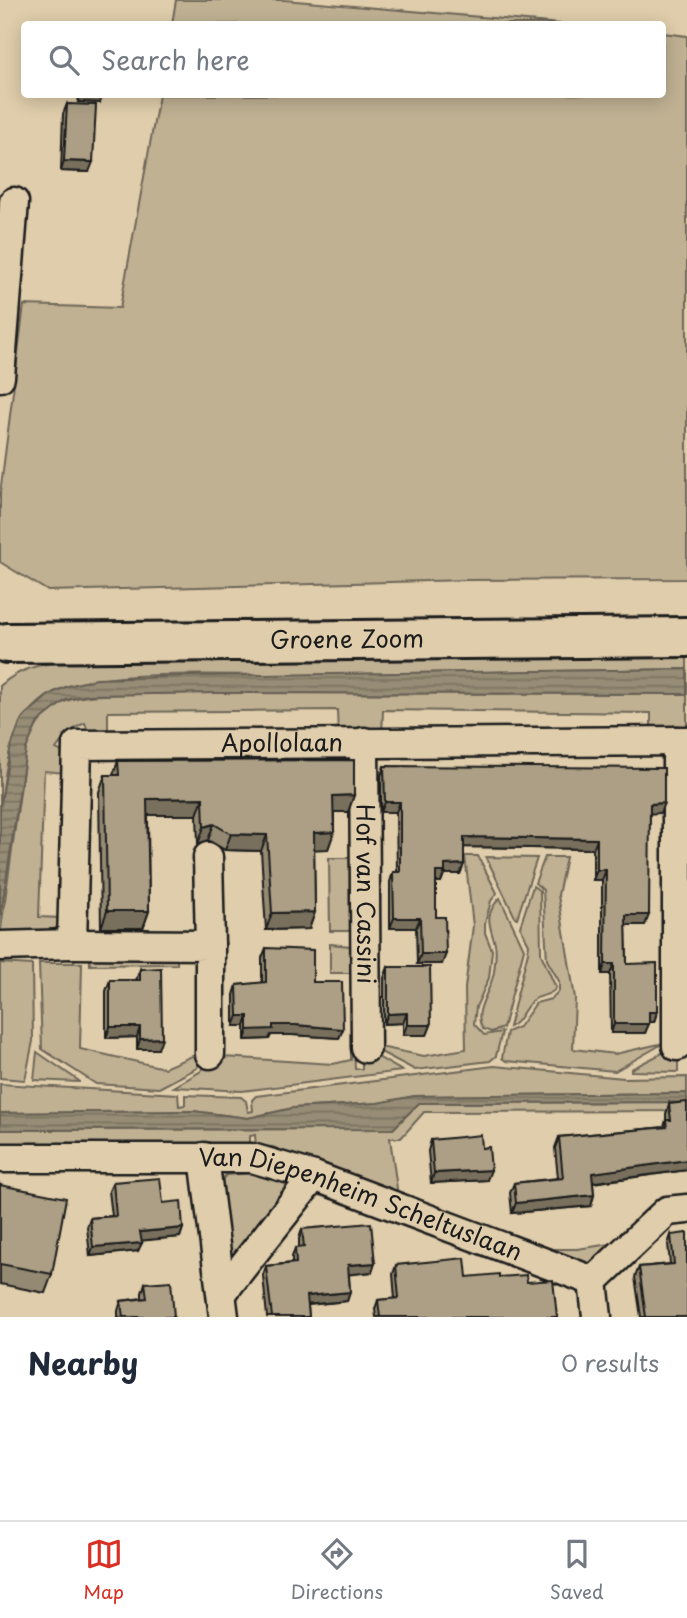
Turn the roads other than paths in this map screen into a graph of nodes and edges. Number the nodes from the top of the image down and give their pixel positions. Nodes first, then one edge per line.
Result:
1 (14, 202) dead end
2 (0, 377) edge
3 (687, 637) edge
4 (2, 643) edge
5 (682, 741) edge
6 (364, 742) junction
7 (208, 857) dead end
8 (72, 944) junction
9 (210, 945) junction
10 (0, 946) edge
11 (677, 1046) dead end
12 (366, 1048) dead end
13 (210, 1054) dead end
14 (204, 1157) junction
15 (0, 1158) edge
16 (314, 1176) junction
17 (687, 1209) edge
18 (593, 1281) junction
19 (223, 1305) edge
20 (597, 1317) edge

1 - 2 street
3 - 4 main road, Groene Zoom
5 - 6 street, Apollolaan
5 - 11 street
6 - 8 street, Apollolaan
6 - 12 street, Hof van Cassini
7 - 9 street
8 - 9 street
8 - 10 street
9 - 13 street
14 - 15 street, Van Diepenheim Scheltuslaan
14 - 16 street, Van Diepenheim Scheltuslaan
14 - 19 street
16 - 18 street, Van Diepenheim Scheltuslaan
16 - 19 street
17 - 18 street
18 - 20 street

